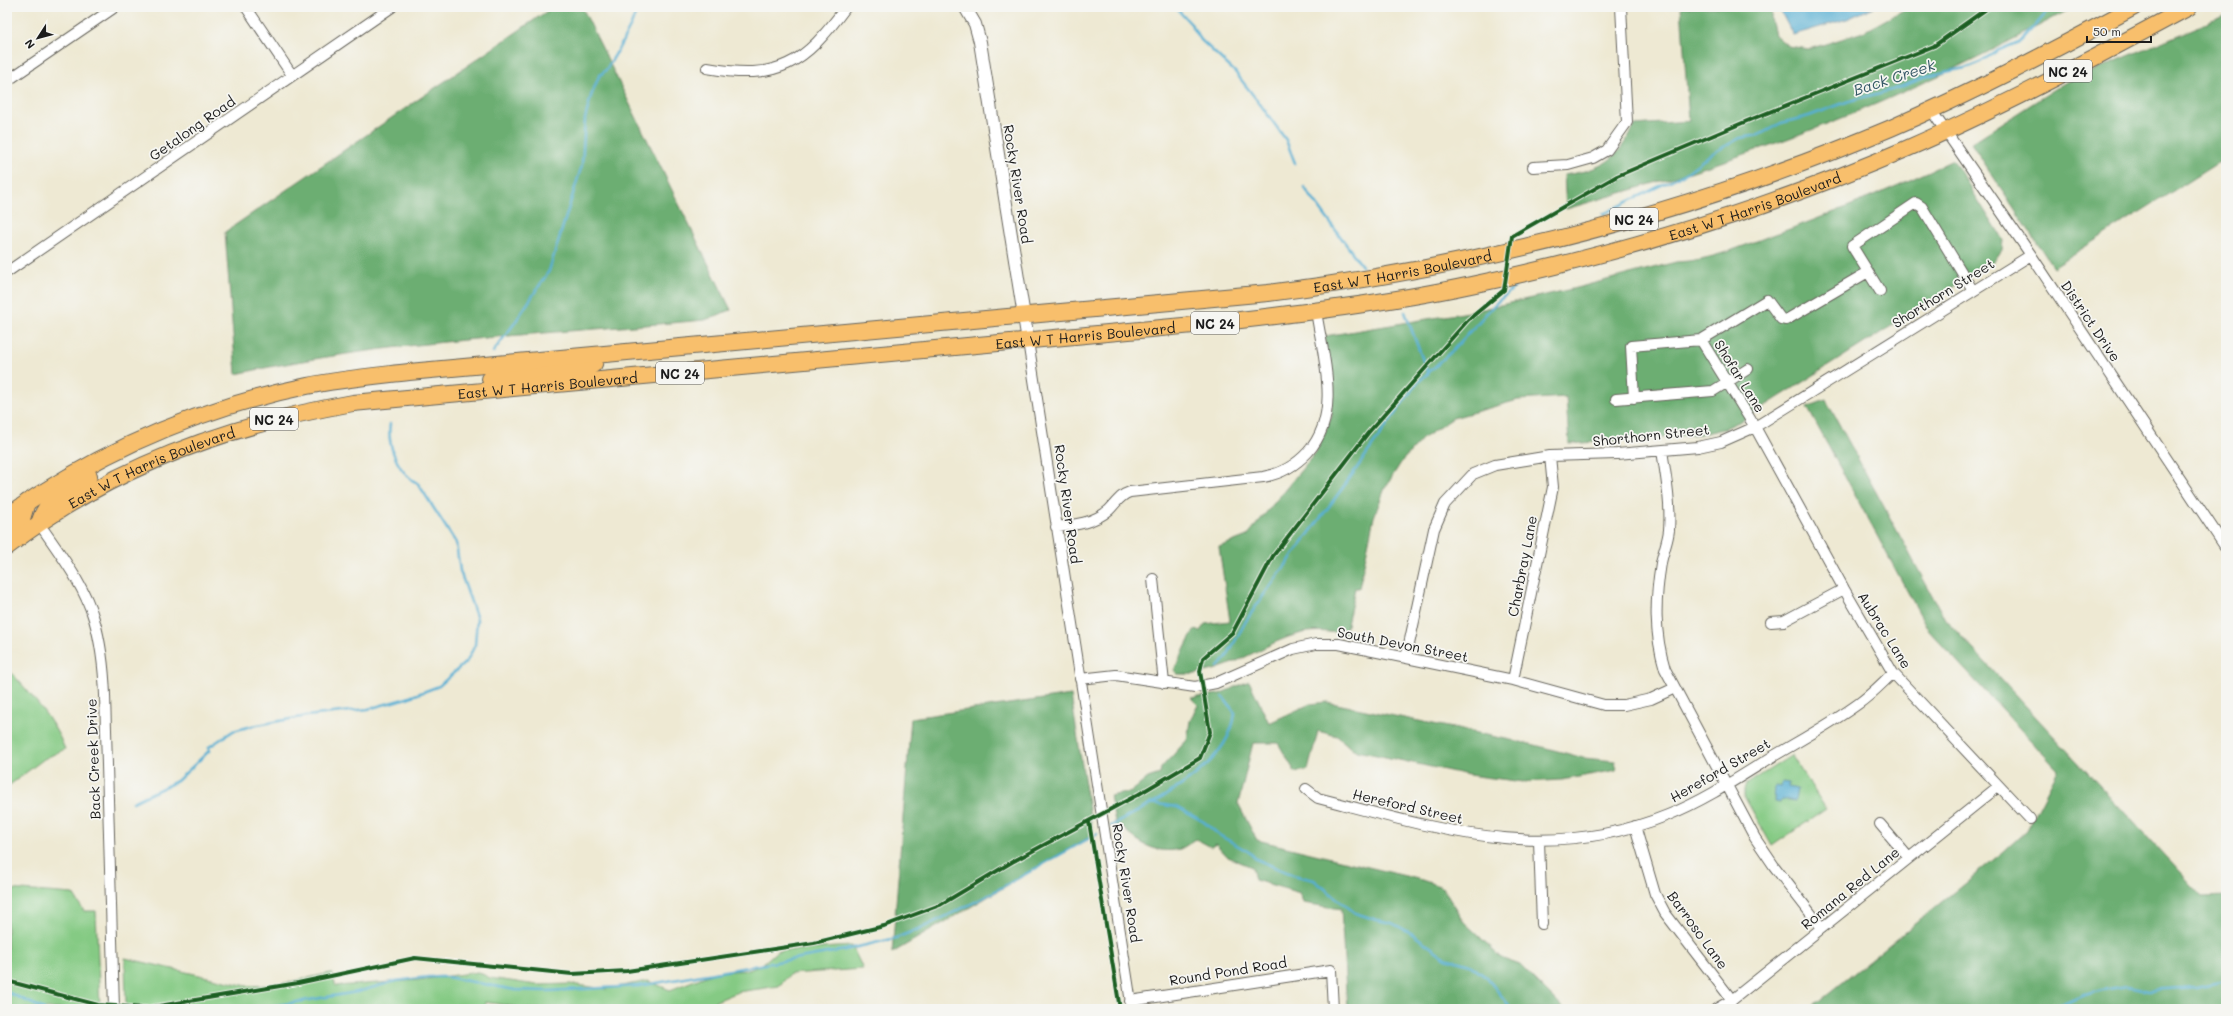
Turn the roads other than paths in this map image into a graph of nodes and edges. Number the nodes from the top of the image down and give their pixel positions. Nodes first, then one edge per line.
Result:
1 (115, 7) edge
2 (246, 7) edge
3 (392, 7) edge
4 (846, 7) edge
5 (965, 7) edge
6 (1621, 7) edge
7 (2134, 7) edge
8 (2189, 7) edge
9 (707, 68) dead end
10 (292, 75) junction
11 (7, 81) edge
12 (1931, 110) junction
13 (1946, 131) junction
14 (1533, 166) dead end
15 (2031, 255) junction
16 (7, 272) edge
17 (1868, 272) junction
18 (1880, 291) dead end
19 (1973, 291) junction
20 (1316, 311) junction
21 (1024, 316) junction
22 (1701, 340) junction
23 (1028, 341) junction
24 (596, 355) junction
25 (1748, 369) dead end
26 (1726, 383) junction
27 (397, 398) junction
28 (1634, 398) junction
29 (1616, 399) dead end
30 (188, 420) junction
31 (1755, 428) junction
32 (1662, 450) junction
33 (1550, 456) junction
34 (27, 502) junction
35 (7, 516) edge
36 (39, 523) junction
37 (1056, 527) junction
38 (7, 532) edge
39 (7, 547) edge
40 (2226, 548) edge
41 (1153, 579) dead end
42 (1844, 589) junction
43 (1771, 622) dead end
44 (1406, 658) junction
45 (1893, 673) junction
46 (1080, 679) junction
47 (1514, 680) junction
48 (1164, 683) junction
49 (1675, 688) junction
50 (1726, 785) junction
51 (1999, 786) junction
52 (1306, 789) dead end
53 (2030, 818) dead end
54 (1880, 824) dead end
55 (1635, 826) junction
56 (1539, 840) junction
57 (1909, 858) junction
58 (1542, 924) dead end
59 (1822, 928) junction
60 (1732, 1000) junction
61 (1131, 1005) edge
62 (114, 1009) edge
63 (1333, 1009) edge
64 (1716, 1009) edge

1 - 11 street
2 - 10 street
3 - 10 street, Getalong Road
4 - 9 street
5 - 21 street, Rocky River Road
6 - 14 street
7 - 12 main road, East W T Harris Boulevard / NC 24
8 - 13 main road, East W T Harris Boulevard / NC 24
10 - 16 street, Getalong Road
12 - 13 street, District Drive
12 - 21 main road, East W T Harris Boulevard / NC 24
13 - 15 street, District Drive
13 - 20 main road, East W T Harris Boulevard / NC 24
15 - 19 street, Shorthorn Street
15 - 40 street, District Drive
17 - 18 street
17 - 19 street
17 - 22 street
19 - 31 street, Shorthorn Street
20 - 23 main road, East W T Harris Boulevard / NC 24
20 - 37 street
21 - 23 street, Rocky River Road
21 - 24 main road, East W T Harris Boulevard / NC 24
22 - 26 street, Shofar Lane
22 - 28 street
23 - 27 main road, East W T Harris Boulevard / NC 24
23 - 37 street, Rocky River Road
24 - 27 main road
24 - 30 main road, East W T Harris Boulevard / NC 24
25 - 26 street
26 - 28 street
26 - 31 street, Shofar Lane
27 - 36 main road, East W T Harris Boulevard / NC 24
28 - 29 street
30 - 34 main road, East W T Harris Boulevard / NC 24
30 - 36 main road
31 - 32 street, Shorthorn Street
31 - 42 street, Aubrac Lane
32 - 33 street, Shorthorn Street
32 - 49 street
33 - 44 street, Shorthorn Street
33 - 47 street, Charbray Lane
34 - 35 main road, East W T Harris Boulevard / NC 24
34 - 38 main road
36 - 39 main road, East W T Harris Boulevard / NC 24
36 - 62 street, Back Creek Drive
37 - 46 street, Rocky River Road
41 - 48 street
42 - 43 street
42 - 45 street, Aubrac Lane
44 - 47 street, South Devon Street
44 - 48 street, South Devon Street
45 - 50 street, Hereford Street
45 - 51 street, Aubrac Lane
46 - 48 street, South Devon Street
46 - 61 street, Rocky River Road
47 - 49 street, South Devon Street
49 - 50 street
50 - 55 street, Hereford Street
50 - 59 street
51 - 53 street, Aubrac Lane
51 - 57 street, Romana Red Lane
52 - 56 street, Hereford Street
54 - 57 street
55 - 56 street, Hereford Street
55 - 60 street, Barroso Lane
56 - 58 street
57 - 59 street, Romana Red Lane
59 - 60 street, Romana Red Lane
60 - 64 street, Romana Red Lane
61 - 63 street, Round Pond Road

